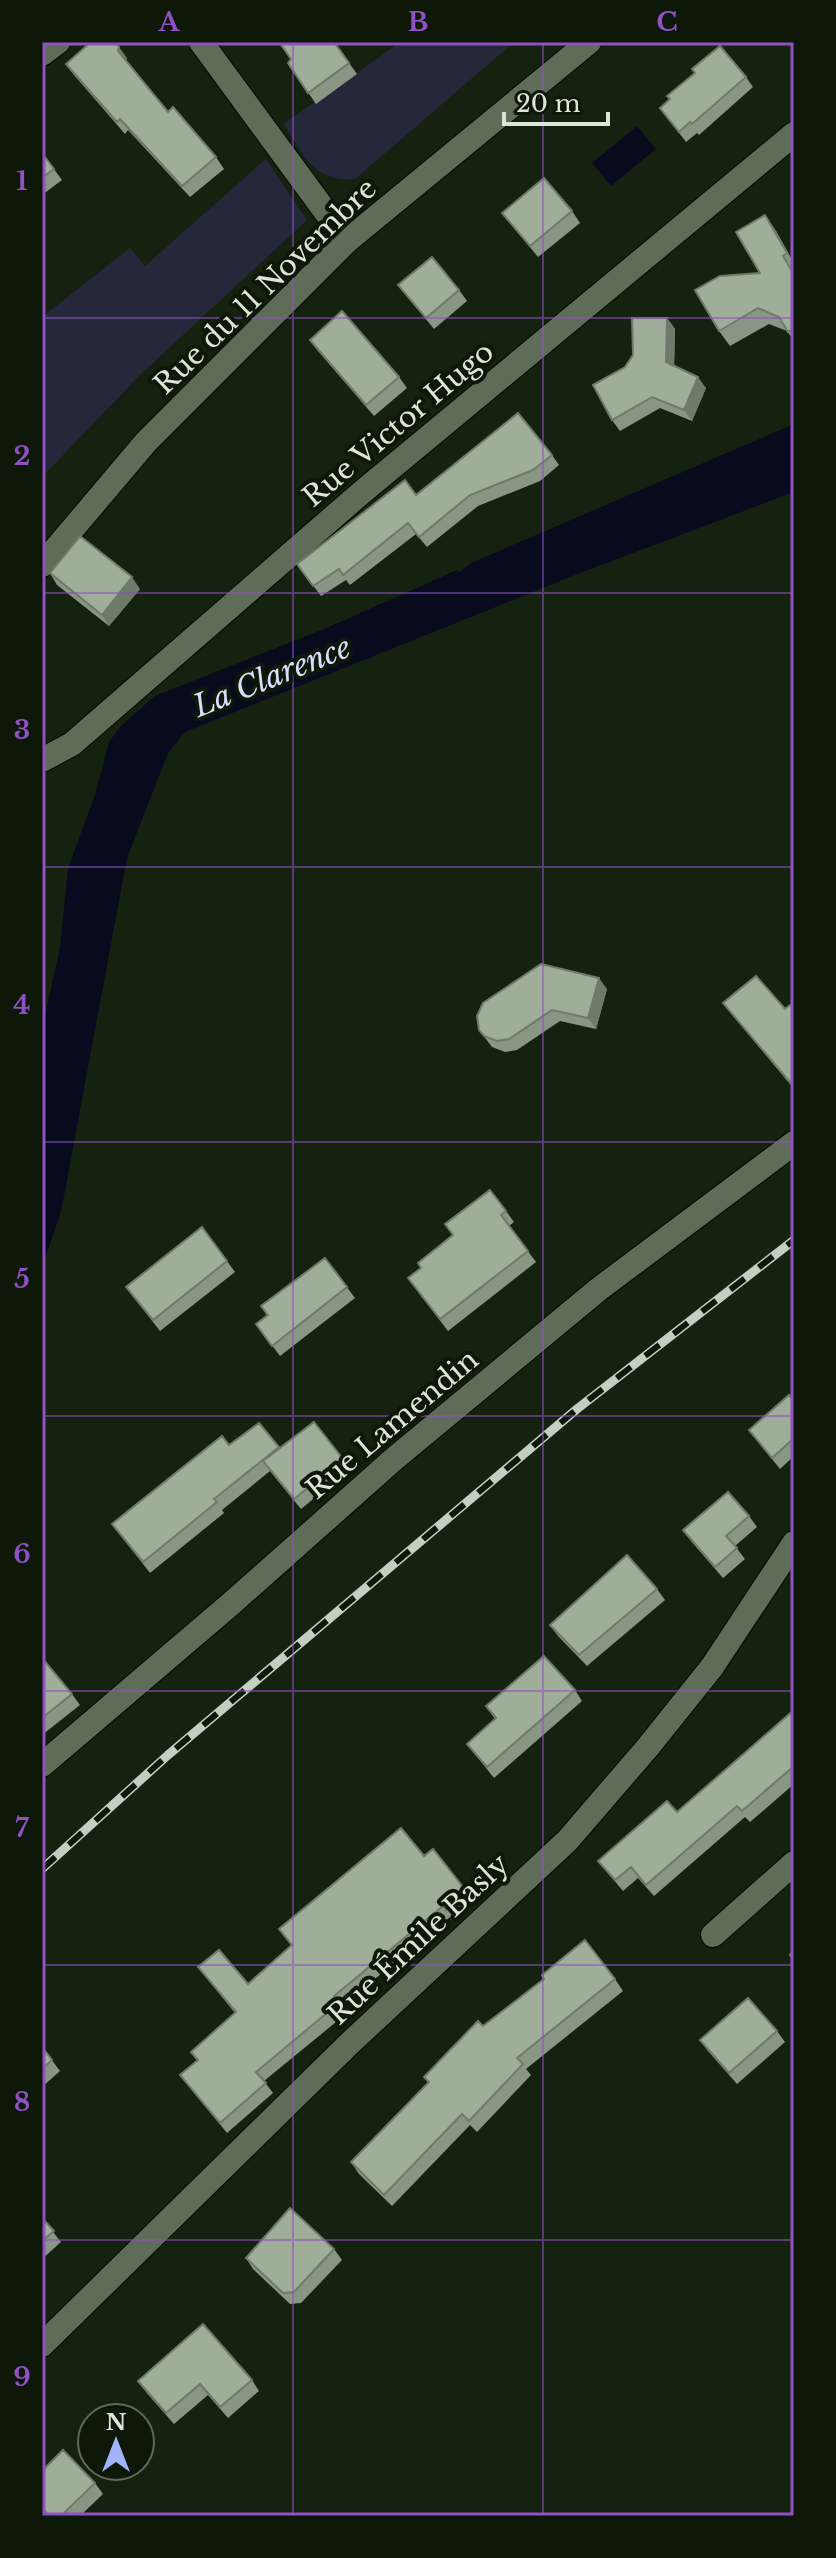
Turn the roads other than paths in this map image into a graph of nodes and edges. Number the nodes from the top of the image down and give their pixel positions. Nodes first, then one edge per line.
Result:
1 (58, 42) edge
2 (201, 42) edge
3 (589, 42) edge
4 (42, 54) edge
5 (794, 134) edge
6 (347, 241) junction
7 (42, 565) edge
8 (42, 760) edge
9 (794, 1143) edge
10 (794, 1543) edge
11 (42, 1765) edge
12 (794, 1863) edge
13 (713, 1935) dead end
14 (42, 2345) edge

1 - 4 street
2 - 6 street
3 - 6 street, Rue du 11 Novembre
5 - 8 street, Rue Victor Hugo
6 - 7 street, Rue du 11 Novembre
9 - 11 street, Rue Lamendin
10 - 14 street, Rue Émile Basly
12 - 13 street

